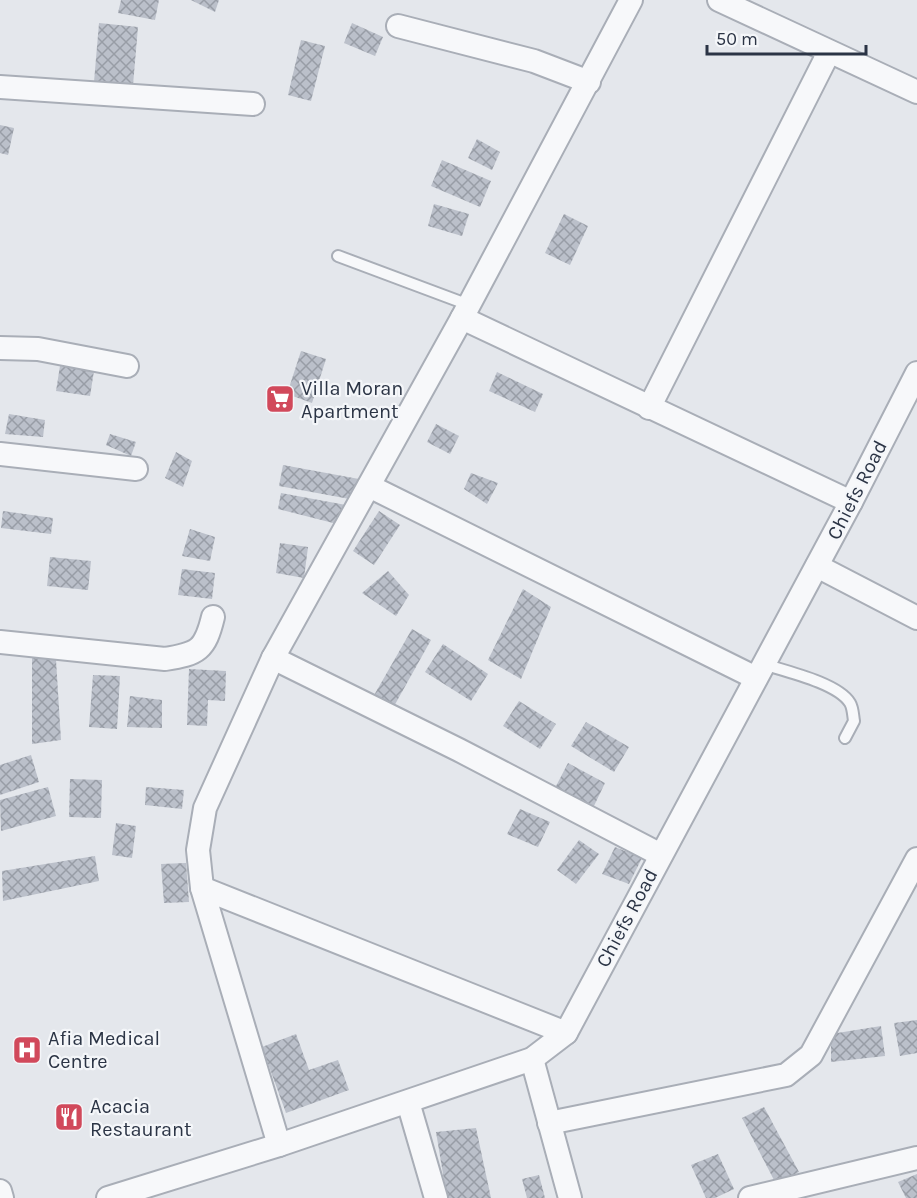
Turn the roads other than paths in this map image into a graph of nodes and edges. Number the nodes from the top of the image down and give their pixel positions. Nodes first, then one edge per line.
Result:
1 (630, 0) edge
2 (719, 0) edge
3 (398, 26) dead end
4 (829, 52) junction
5 (588, 82) junction
6 (0, 87) edge
7 (917, 92) edge
8 (253, 104) dead end
9 (338, 256) dead end
10 (465, 311) junction
11 (0, 348) edge
12 (127, 366) dead end
13 (917, 373) edge
14 (649, 408) junction
15 (0, 454) edge
16 (136, 469) dead end
17 (369, 486) junction
18 (851, 502) junction
19 (817, 566) junction
20 (213, 617) dead end
21 (917, 618) edge
22 (0, 642) edge
23 (273, 657) junction
24 (760, 671) junction
25 (845, 738) dead end
26 (660, 855) junction
27 (917, 859) edge
28 (202, 888) junction
29 (566, 1032) junction
30 (532, 1059) junction
31 (408, 1102) junction
32 (549, 1124) junction
33 (279, 1145) junction
34 (917, 1158) edge
35 (0, 1191) edge
36 (2, 1198) edge
37 (108, 1198) edge
38 (436, 1198) edge
39 (570, 1198) edge
40 (750, 1198) edge

1 - 5 street
2 - 4 street
3 - 5 street
4 - 7 street
4 - 14 street
5 - 10 street
6 - 8 street
9 - 10 lane
10 - 14 street
10 - 17 street
11 - 12 street
13 - 18 street, Chiefs Road
14 - 18 street
15 - 16 street
17 - 23 street
17 - 24 street
18 - 19 street, Chiefs Road
19 - 21 street
19 - 24 street, Chiefs Road
20 - 22 street
23 - 26 street
23 - 28 street
24 - 25 lane
24 - 26 street, Chiefs Road
26 - 29 street, Chiefs Road
27 - 32 street
28 - 29 street
28 - 33 street
29 - 30 street, Chiefs Road
30 - 31 street, Chiefs Road
30 - 32 street
31 - 33 street, Chiefs Road
31 - 38 street
32 - 39 street
33 - 37 street, Chiefs Road
34 - 40 street
35 - 36 street

